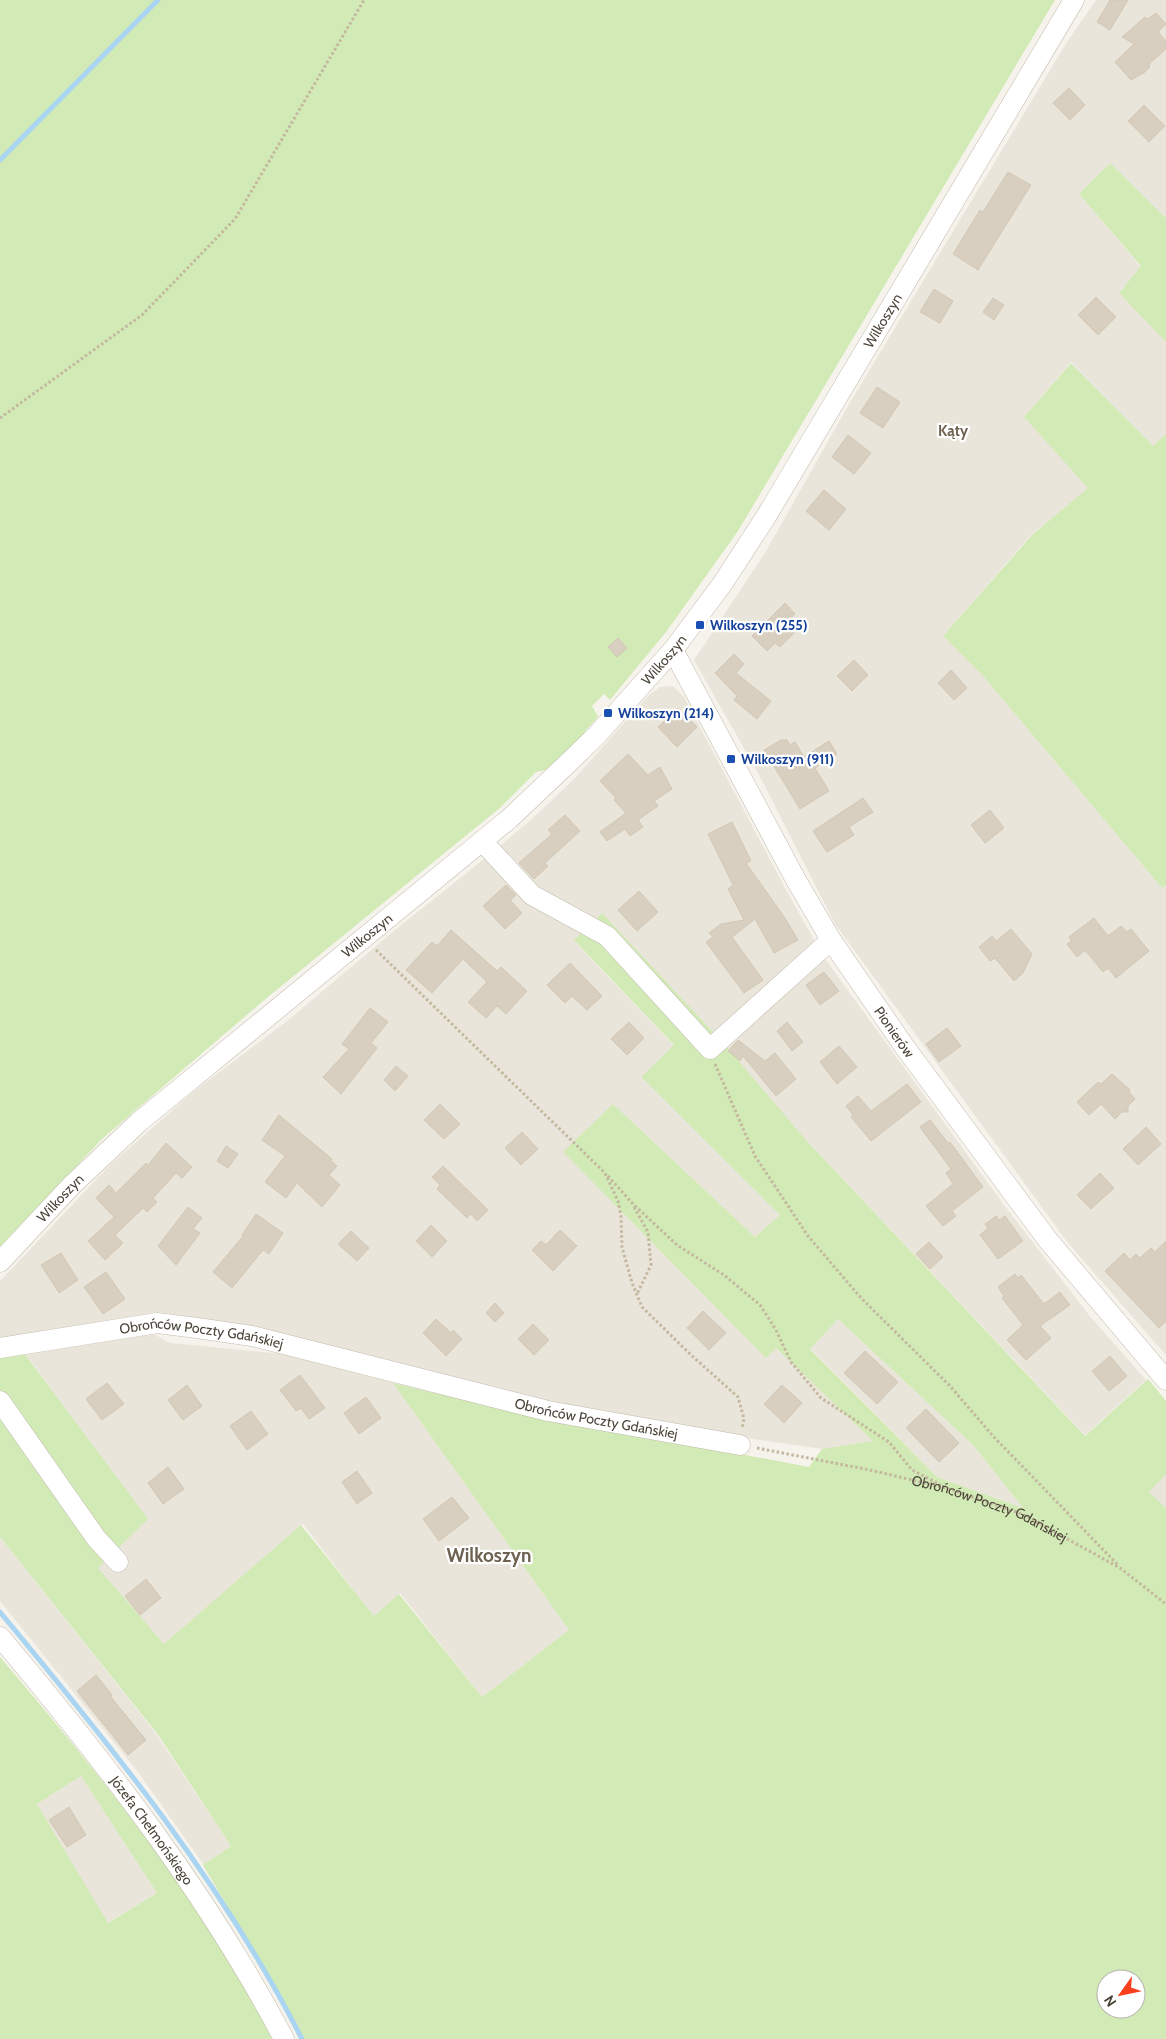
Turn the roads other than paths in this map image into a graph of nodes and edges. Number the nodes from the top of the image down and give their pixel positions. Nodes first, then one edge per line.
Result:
1 (1074, 0) edge
2 (673, 650) junction
3 (482, 841) junction
4 (830, 940) junction
5 (0, 1262) edge
6 (0, 1348) edge
7 (1166, 1380) edge
8 (0, 1401) edge
9 (740, 1444) road end
10 (118, 1562) dead end
11 (0, 1637) edge
12 (284, 2039) edge

1 - 2 street, Wilkoszyn
2 - 3 street, Wilkoszyn
2 - 4 street, Pionierów
3 - 4 street
3 - 5 street, Wilkoszyn
4 - 7 street, Pionierów
6 - 9 street, Obrońców Poczty Gdańskiej
8 - 10 street
11 - 12 street, Józefa Chełmońskiego

